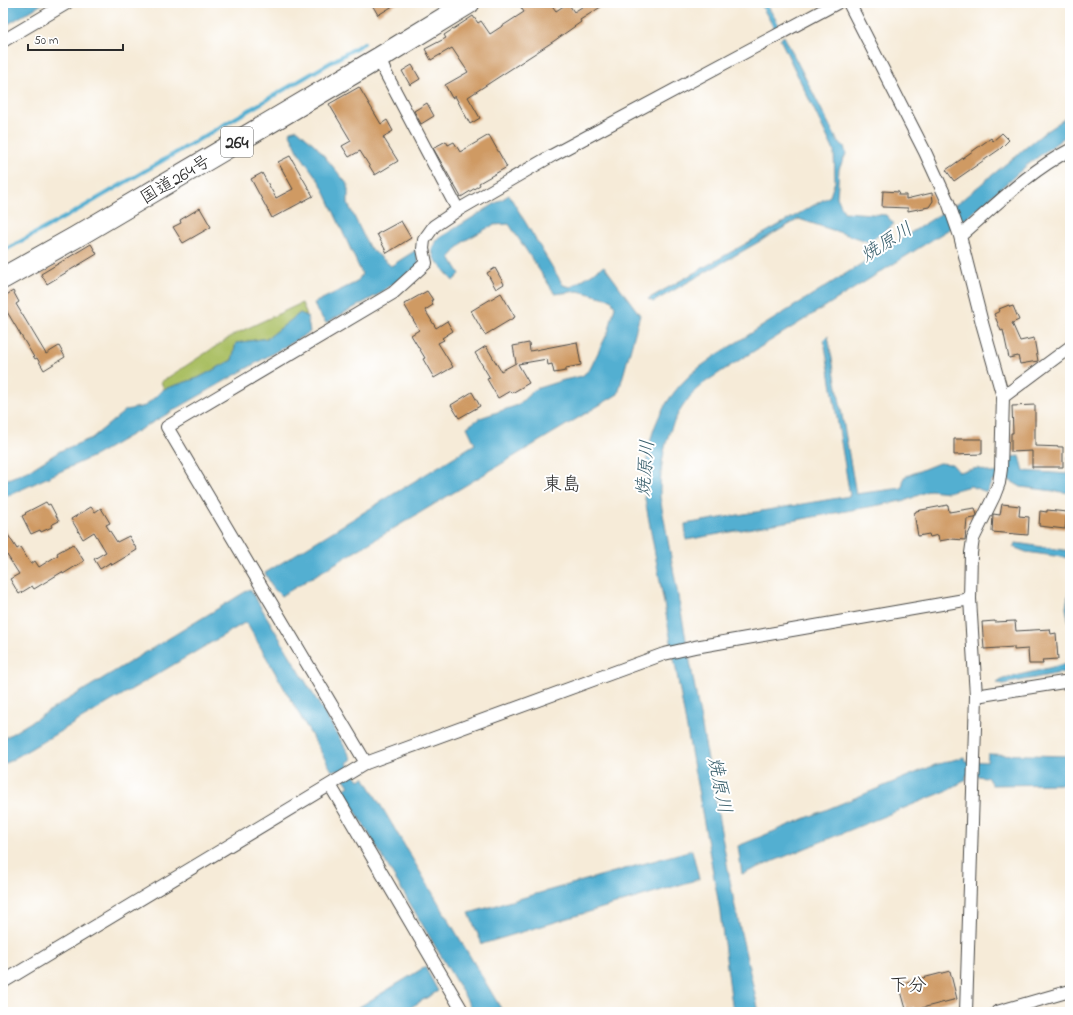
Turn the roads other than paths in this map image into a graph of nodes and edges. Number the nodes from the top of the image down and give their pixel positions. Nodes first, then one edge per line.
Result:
1 (67, 3) edge
2 (469, 3) edge
3 (837, 3) edge
4 (849, 3) edge
5 (3, 41) edge
6 (379, 58) junction
7 (1070, 150) edge
8 (458, 210) junction
9 (960, 236) junction
10 (3, 278) edge
11 (1070, 347) edge
12 (1003, 397) junction
13 (970, 599) junction
14 (1070, 681) edge
15 (976, 696) junction
16 (361, 766) junction
17 (335, 782) junction
18 (3, 982) edge
19 (1070, 991) edge
20 (464, 1012) edge
21 (966, 1012) edge
22 (997, 1012) edge

1 - 5 street
2 - 6 highway, 国道264号 / 264
3 - 8 street
4 - 9 street
6 - 8 street
6 - 10 highway, 国道264号 / 264
7 - 9 street
8 - 16 street
9 - 12 street
11 - 12 street
12 - 13 street
13 - 15 street
13 - 16 street
14 - 15 street
15 - 21 street
16 - 17 street
17 - 18 street
17 - 20 street
19 - 22 street

